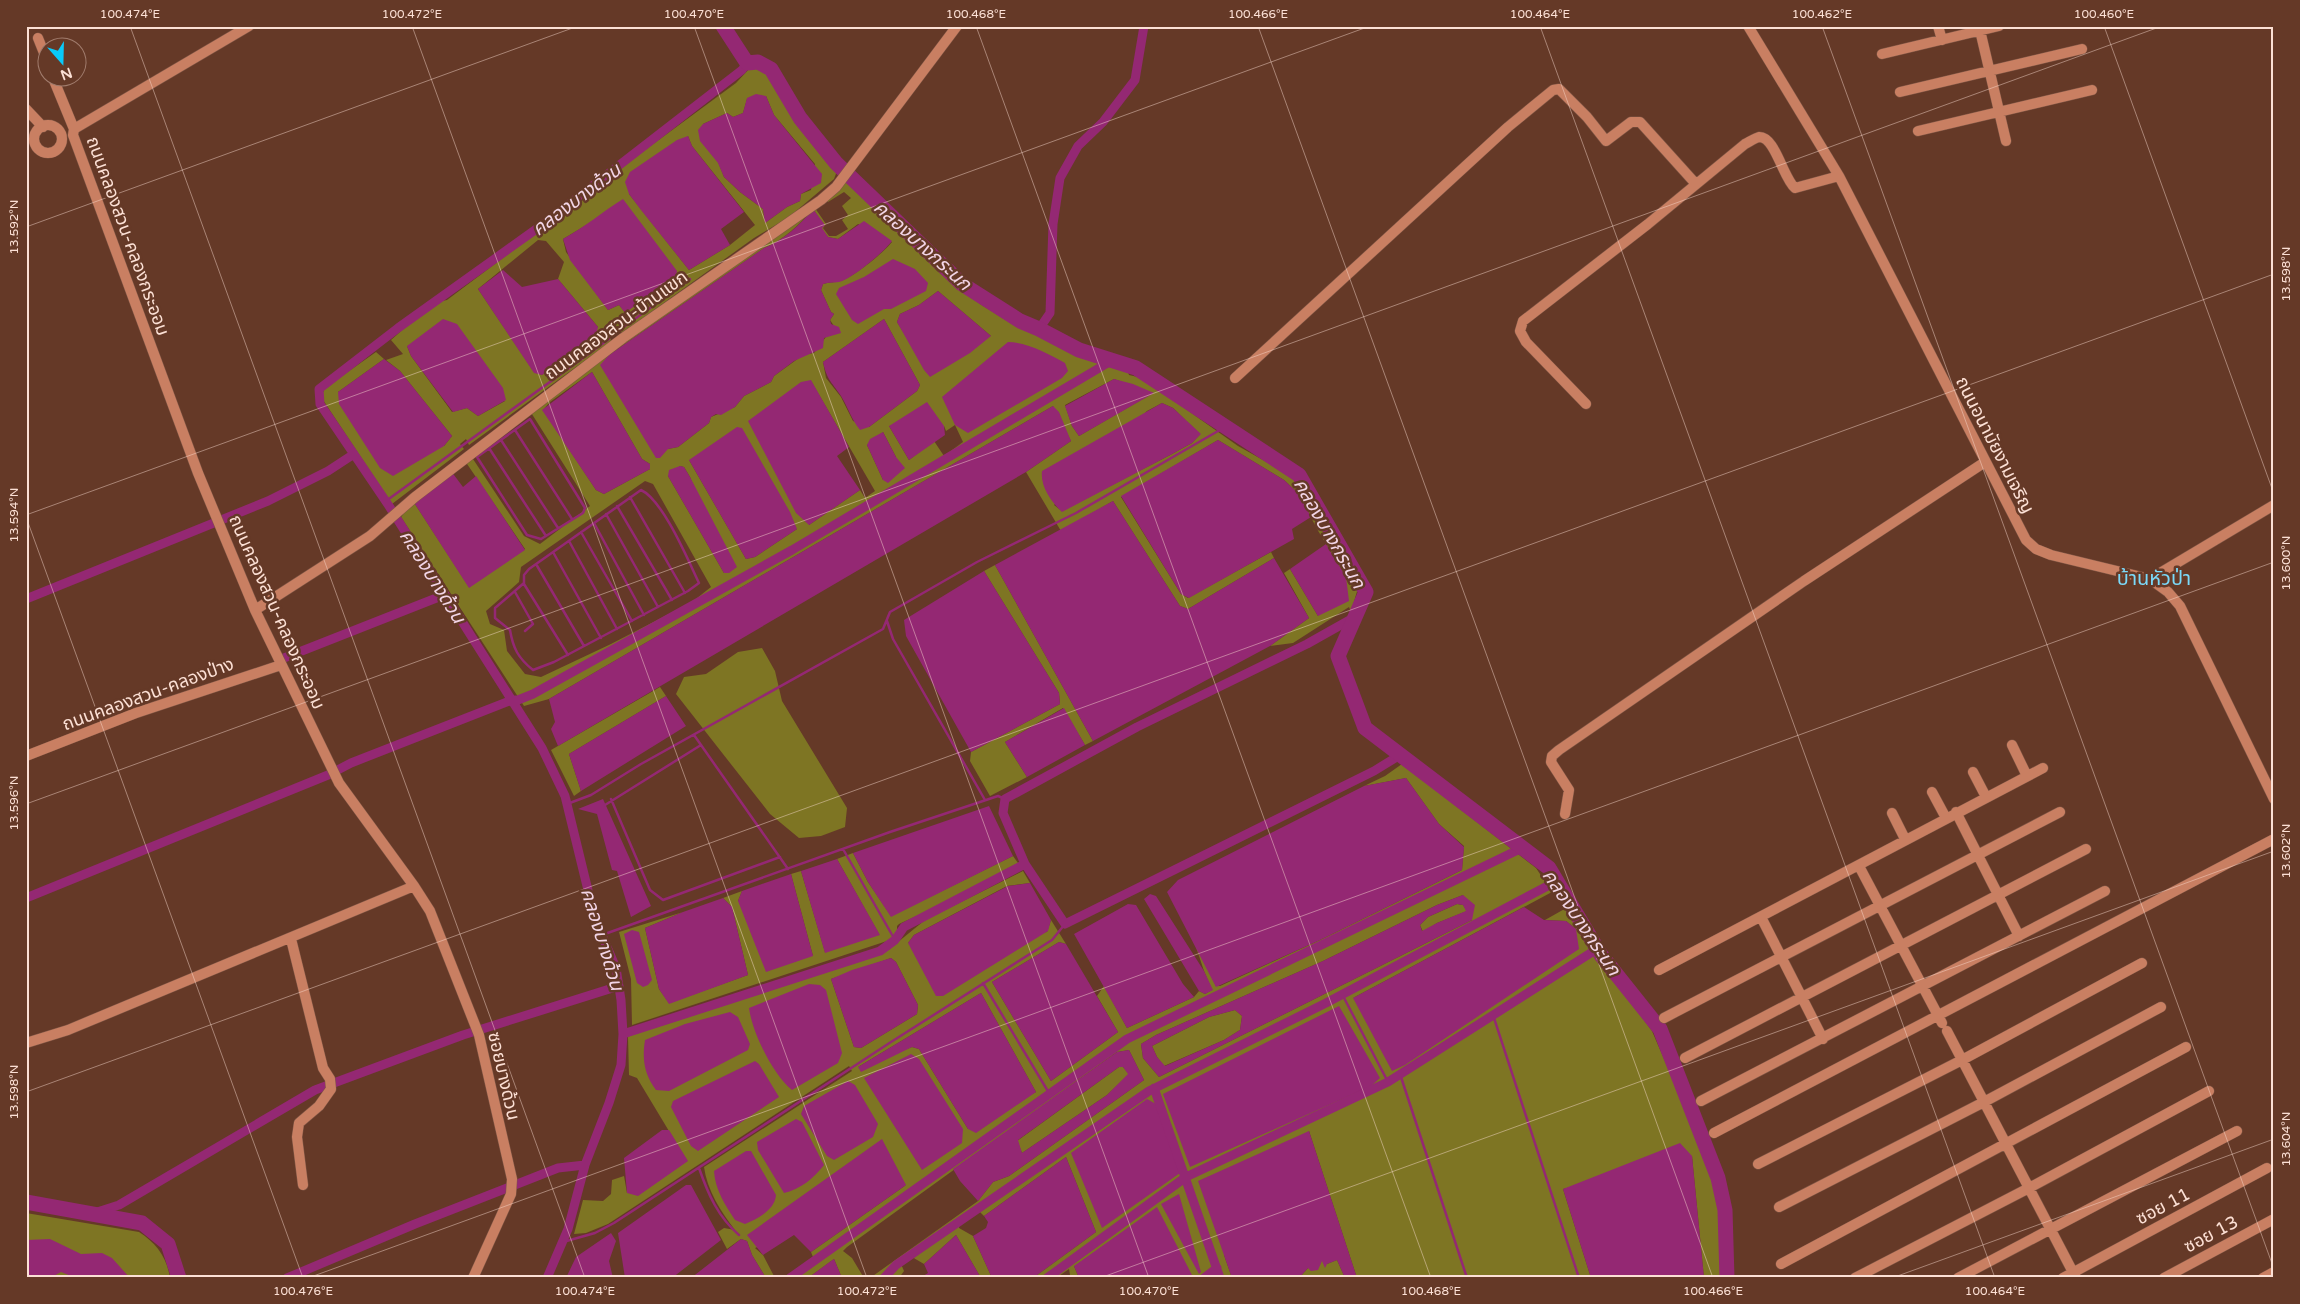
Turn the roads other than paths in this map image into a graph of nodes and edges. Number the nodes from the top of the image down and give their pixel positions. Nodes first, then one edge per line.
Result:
1 (249, 26) edge
2 (957, 26) edge
3 (1748, 26) edge
4 (1938, 26) edge
5 (1998, 26) edge
6 (1980, 28) edge
7 (1942, 40) junction
8 (2082, 49) dead end
9 (1882, 54) dead end
10 (1990, 70) junction
11 (57, 88) edge
12 (2092, 90) dead end
13 (1900, 92) dead end
14 (26, 109) edge
15 (1999, 111) junction
16 (42, 127) junction
17 (1918, 131) dead end
18 (73, 132) junction
19 (61, 135) junction
20 (2006, 141) dead end
21 (1839, 176) junction
22 (1695, 183) junction
23 (1235, 378) dead end
24 (1586, 404) dead end
25 (1985, 462) junction
26 (2274, 505) edge
27 (2150, 579) junction
28 (255, 610) junction
29 (281, 665) junction
30 (2012, 745) dead end
31 (26, 756) edge
32 (2044, 768) dead end
33 (1973, 772) dead end
34 (2027, 776) junction
35 (1932, 792) dead end
36 (1986, 797) junction
37 (2274, 799) edge
38 (1956, 812) junction
39 (2060, 812) dead end
40 (1892, 813) dead end
41 (1565, 814) dead end
42 (1946, 818) junction
43 (1905, 839) junction
44 (2274, 839) edge
45 (2086, 849) dead end
46 (1977, 854) junction
47 (1859, 866) junction
48 (414, 886) junction
49 (2105, 891) dead end
50 (1998, 895) junction
51 (1881, 906) junction
52 (1761, 917) junction
53 (2019, 936) junction
54 (291, 938) junction
55 (1902, 946) junction
56 (1781, 958) junction
57 (2142, 963) dead end
58 (1659, 970) dead end
59 (1923, 987) junction
60 (1801, 998) junction
61 (2161, 1007) dead end
62 (1664, 1018) dead end
63 (1942, 1023) junction
64 (1822, 1039) junction
65 (26, 1043) edge
66 (2186, 1047) dead end
67 (1685, 1058) dead end
68 (1962, 1060) junction
69 (2209, 1090) dead end
70 (1701, 1101) dead end
71 (1984, 1102) junction
72 (2237, 1130) dead end
73 (1714, 1133) dead end
74 (2006, 1145) junction
75 (1758, 1164) dead end
76 (2267, 1168) dead end
77 (304, 1184) dead end
78 (2029, 1188) junction
79 (1779, 1207) dead end
80 (2274, 1220) edge
81 (2051, 1230) junction
82 (1781, 1264) dead end
83 (2274, 1272) edge
84 (2075, 1275) edge
85 (473, 1278) edge
86 (1855, 1278) edge
87 (1958, 1278) edge
88 (2063, 1278) edge
89 (2164, 1278) edge
90 (2264, 1278) edge

1 - 18 street, ถนนคลองสวน-คลองกระออม
2 - 28 street, ถนนคลองสวน-บ้านแขก
3 - 21 street, ถนนอนามัยงามเจริญ
4 - 7 street
5 - 6 street
6 - 7 street
6 - 10 street
7 - 9 street
8 - 10 street
10 - 13 street
10 - 15 street
11 - 18 street
12 - 15 street
14 - 16 street
15 - 17 street
15 - 20 street
16 - 19 street
16 - 19 street
18 - 19 street
18 - 28 street, ถนนคลองสวน-คลองกระออม
21 - 22 street
21 - 25 street, ถนนอนามัยงามเจริญ
22 - 23 street
22 - 24 street
25 - 27 street, ถนนอนามัยงามเจริญ
25 - 41 street
26 - 27 street
27 - 37 street, ถนนอนามัยงามเจริญ
28 - 29 street, ถนนคลองสวน-คลองกระออม
29 - 31 street, ถนนคลองสวน-คลองป่าง
29 - 48 street, ถนนคลองสวน-คลองกระออม
30 - 34 street
32 - 34 street
33 - 36 street
34 - 36 street
35 - 42 street
36 - 38 street
38 - 42 street
38 - 46 street
39 - 46 street
40 - 43 street
42 - 43 street
43 - 47 street
44 - 63 street
45 - 50 street
46 - 50 street
46 - 51 street
47 - 51 street
47 - 52 street
48 - 54 street
48 - 85 street, ซอยบางด้วน
49 - 53 street
50 - 53 street
50 - 55 street
51 - 55 street
51 - 56 street
52 - 56 street
52 - 58 street
53 - 59 street
54 - 65 street
54 - 77 street
55 - 59 street
55 - 60 street
56 - 60 street
56 - 62 street
57 - 68 street
59 - 63 street
59 - 64 street
60 - 64 street
60 - 67 street
61 - 71 street
63 - 68 street
63 - 73 street
64 - 70 street
66 - 74 street
68 - 71 street
68 - 75 street
69 - 78 street
71 - 74 street
71 - 79 street
72 - 81 street
74 - 78 street
74 - 82 street
76 - 84 street, ซอย 11
78 - 81 street
78 - 86 street
80 - 89 street, ซอย 13
81 - 84 street
81 - 87 street
83 - 90 street
84 - 88 street, ซอย 11

